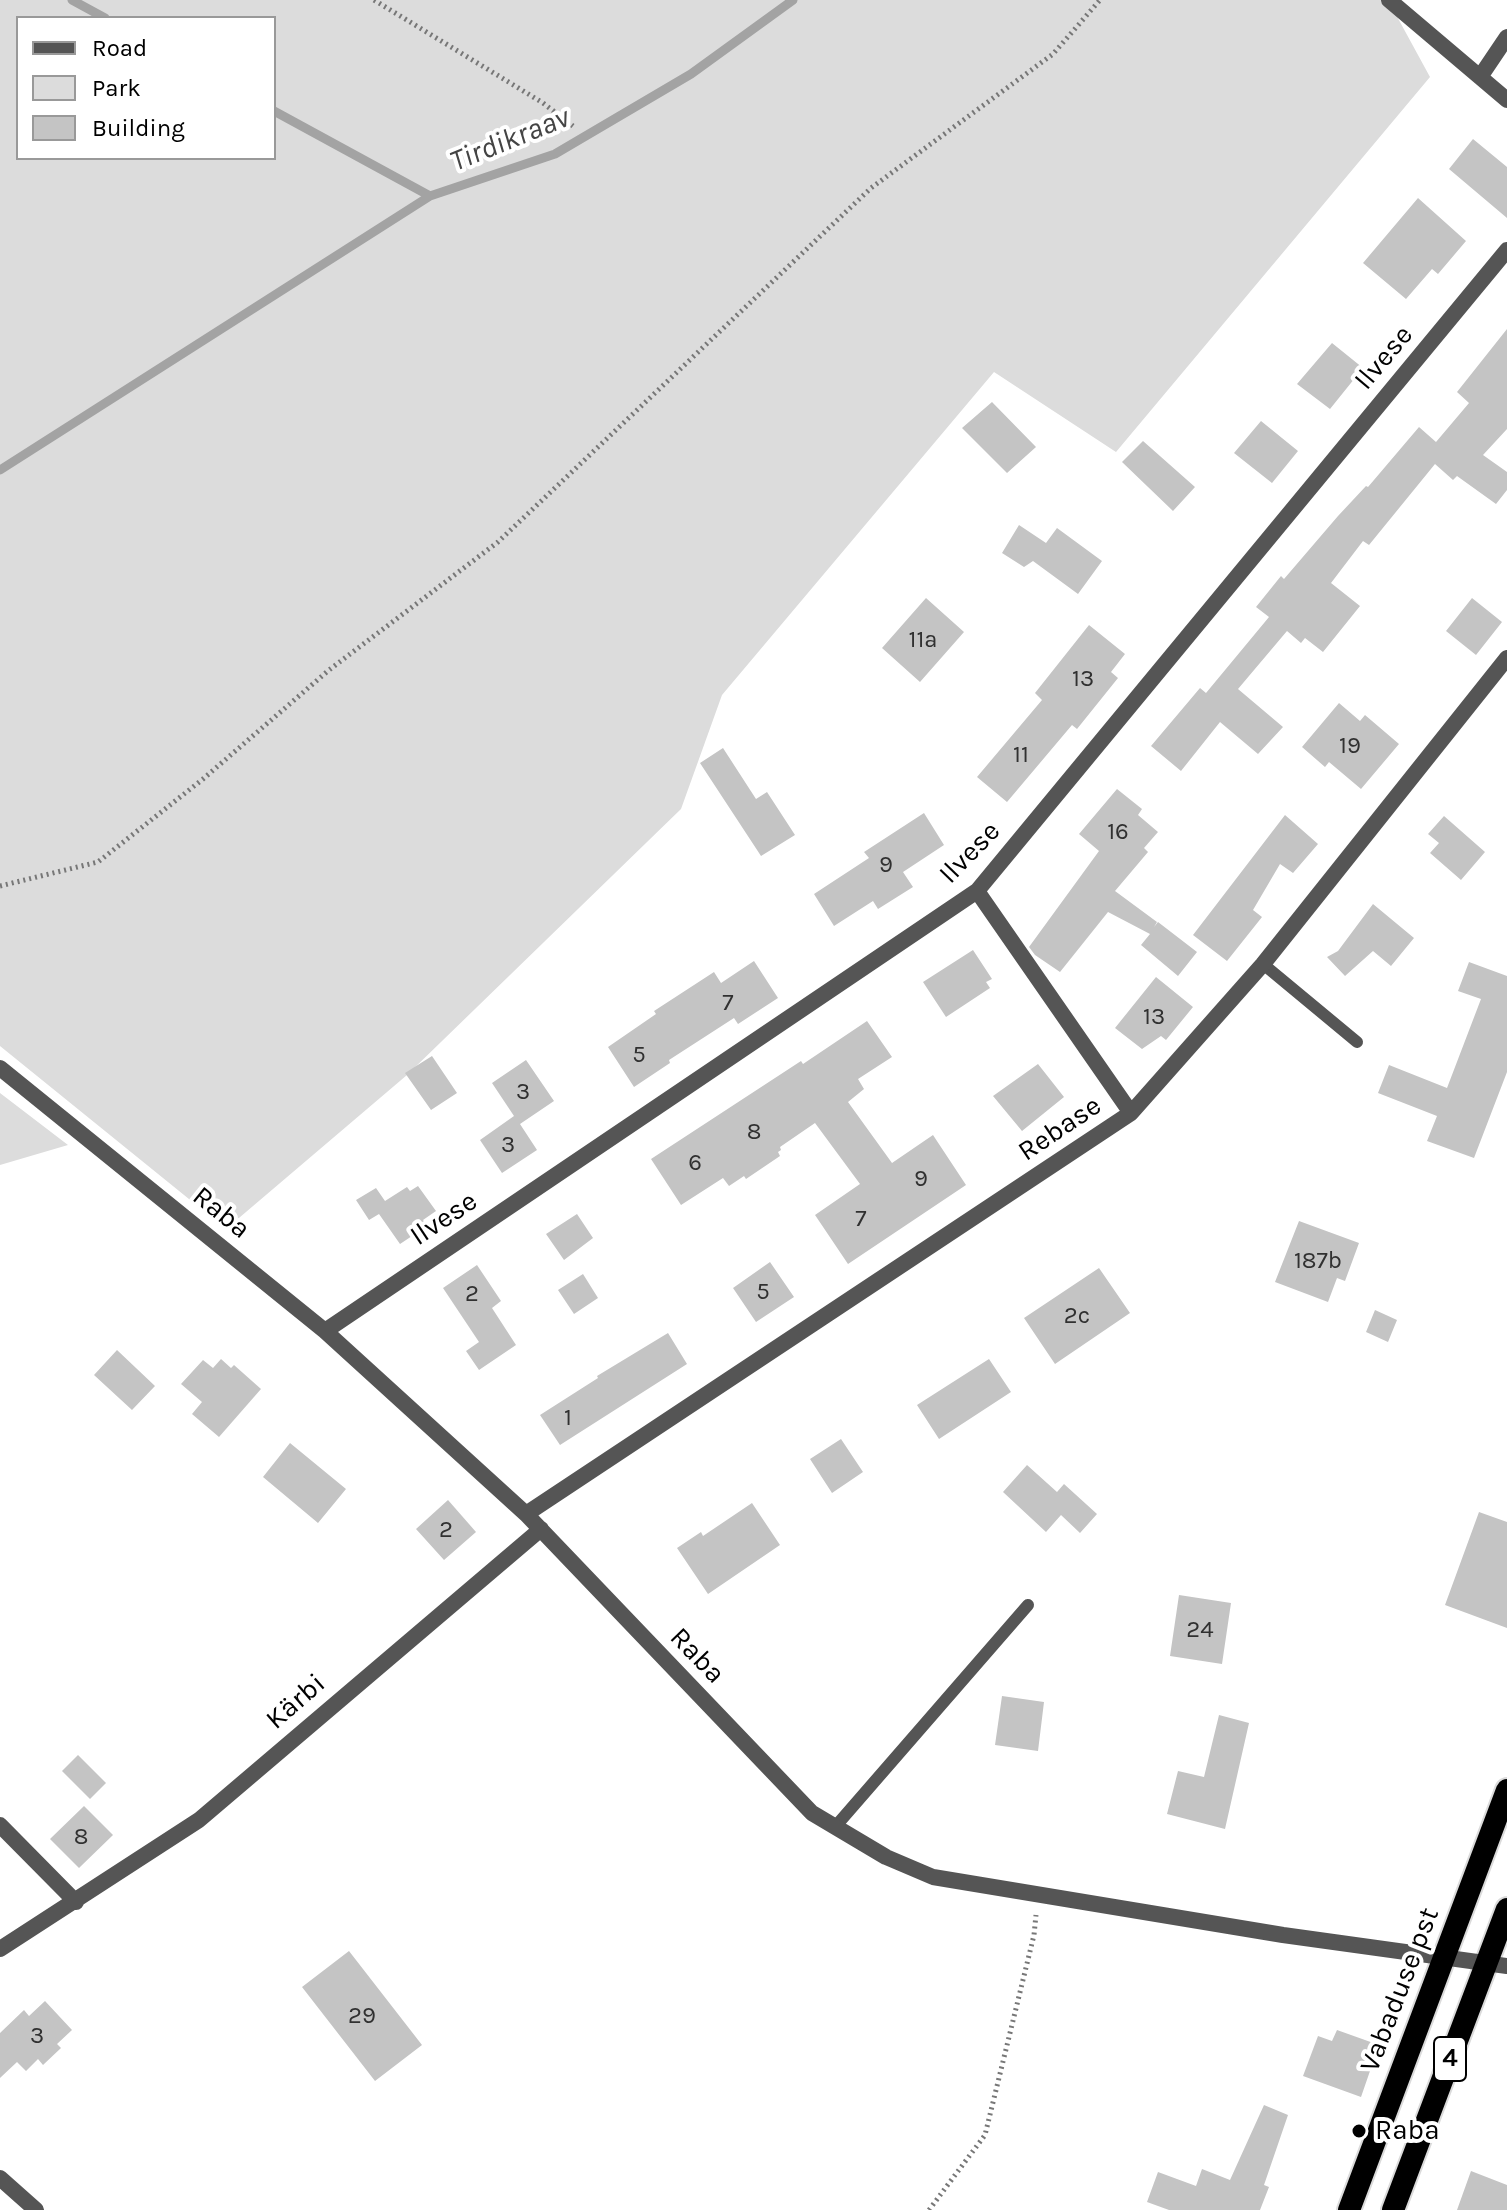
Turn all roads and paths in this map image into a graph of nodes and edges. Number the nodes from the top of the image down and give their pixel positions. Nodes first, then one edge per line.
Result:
1 (374, 0) edge
2 (1100, 0) edge
3 (1389, 0) edge
4 (1507, 37) edge
5 (1480, 77) junction
6 (1507, 100) edge
7 (573, 126) dead end
8 (1507, 250) edge
9 (1507, 658) edge
10 (0, 886) edge
11 (977, 891) junction
12 (1263, 964) junction
13 (1357, 1042) dead end
14 (0, 1068) edge
15 (1131, 1113) junction
16 (325, 1331) junction
17 (526, 1514) junction
18 (541, 1529) junction
19 (1028, 1605) dead end
20 (1507, 1790) edge
21 (0, 1825) edge
22 (835, 1827) junction
23 (1038, 1894) junction
24 (76, 1902) junction
25 (1507, 1909) edge
26 (0, 1949) edge
27 (1444, 1959) junction
28 (1497, 1964) edge
29 (0, 2178) edge
30 (36, 2210) edge
31 (929, 2210) edge
32 (1349, 2210) edge
33 (1393, 2210) edge

1 - 7 path
2 - 10 path
3 - 5 street
4 - 5 street
5 - 6 street
8 - 11 street, Ilvese
9 - 12 street, Rebase
11 - 15 street
11 - 16 street, Ilvese
12 - 13 lane
12 - 15 street, Rebase
14 - 16 street, Raba
15 - 17 street, Rebase
16 - 17 street, Raba
17 - 18 street, Raba
18 - 22 street, Raba
18 - 24 street, Kärbi
19 - 22 lane
20 - 27 highway, Vabaduse pst / 4
21 - 24 street
22 - 23 street, Raba
23 - 27 street, Raba
23 - 31 path
24 - 26 street, Kärbi
25 - 28 highway, 4
27 - 28 street, Raba
27 - 32 highway, Vabaduse pst / 4
28 - 33 highway, 4
29 - 30 street

